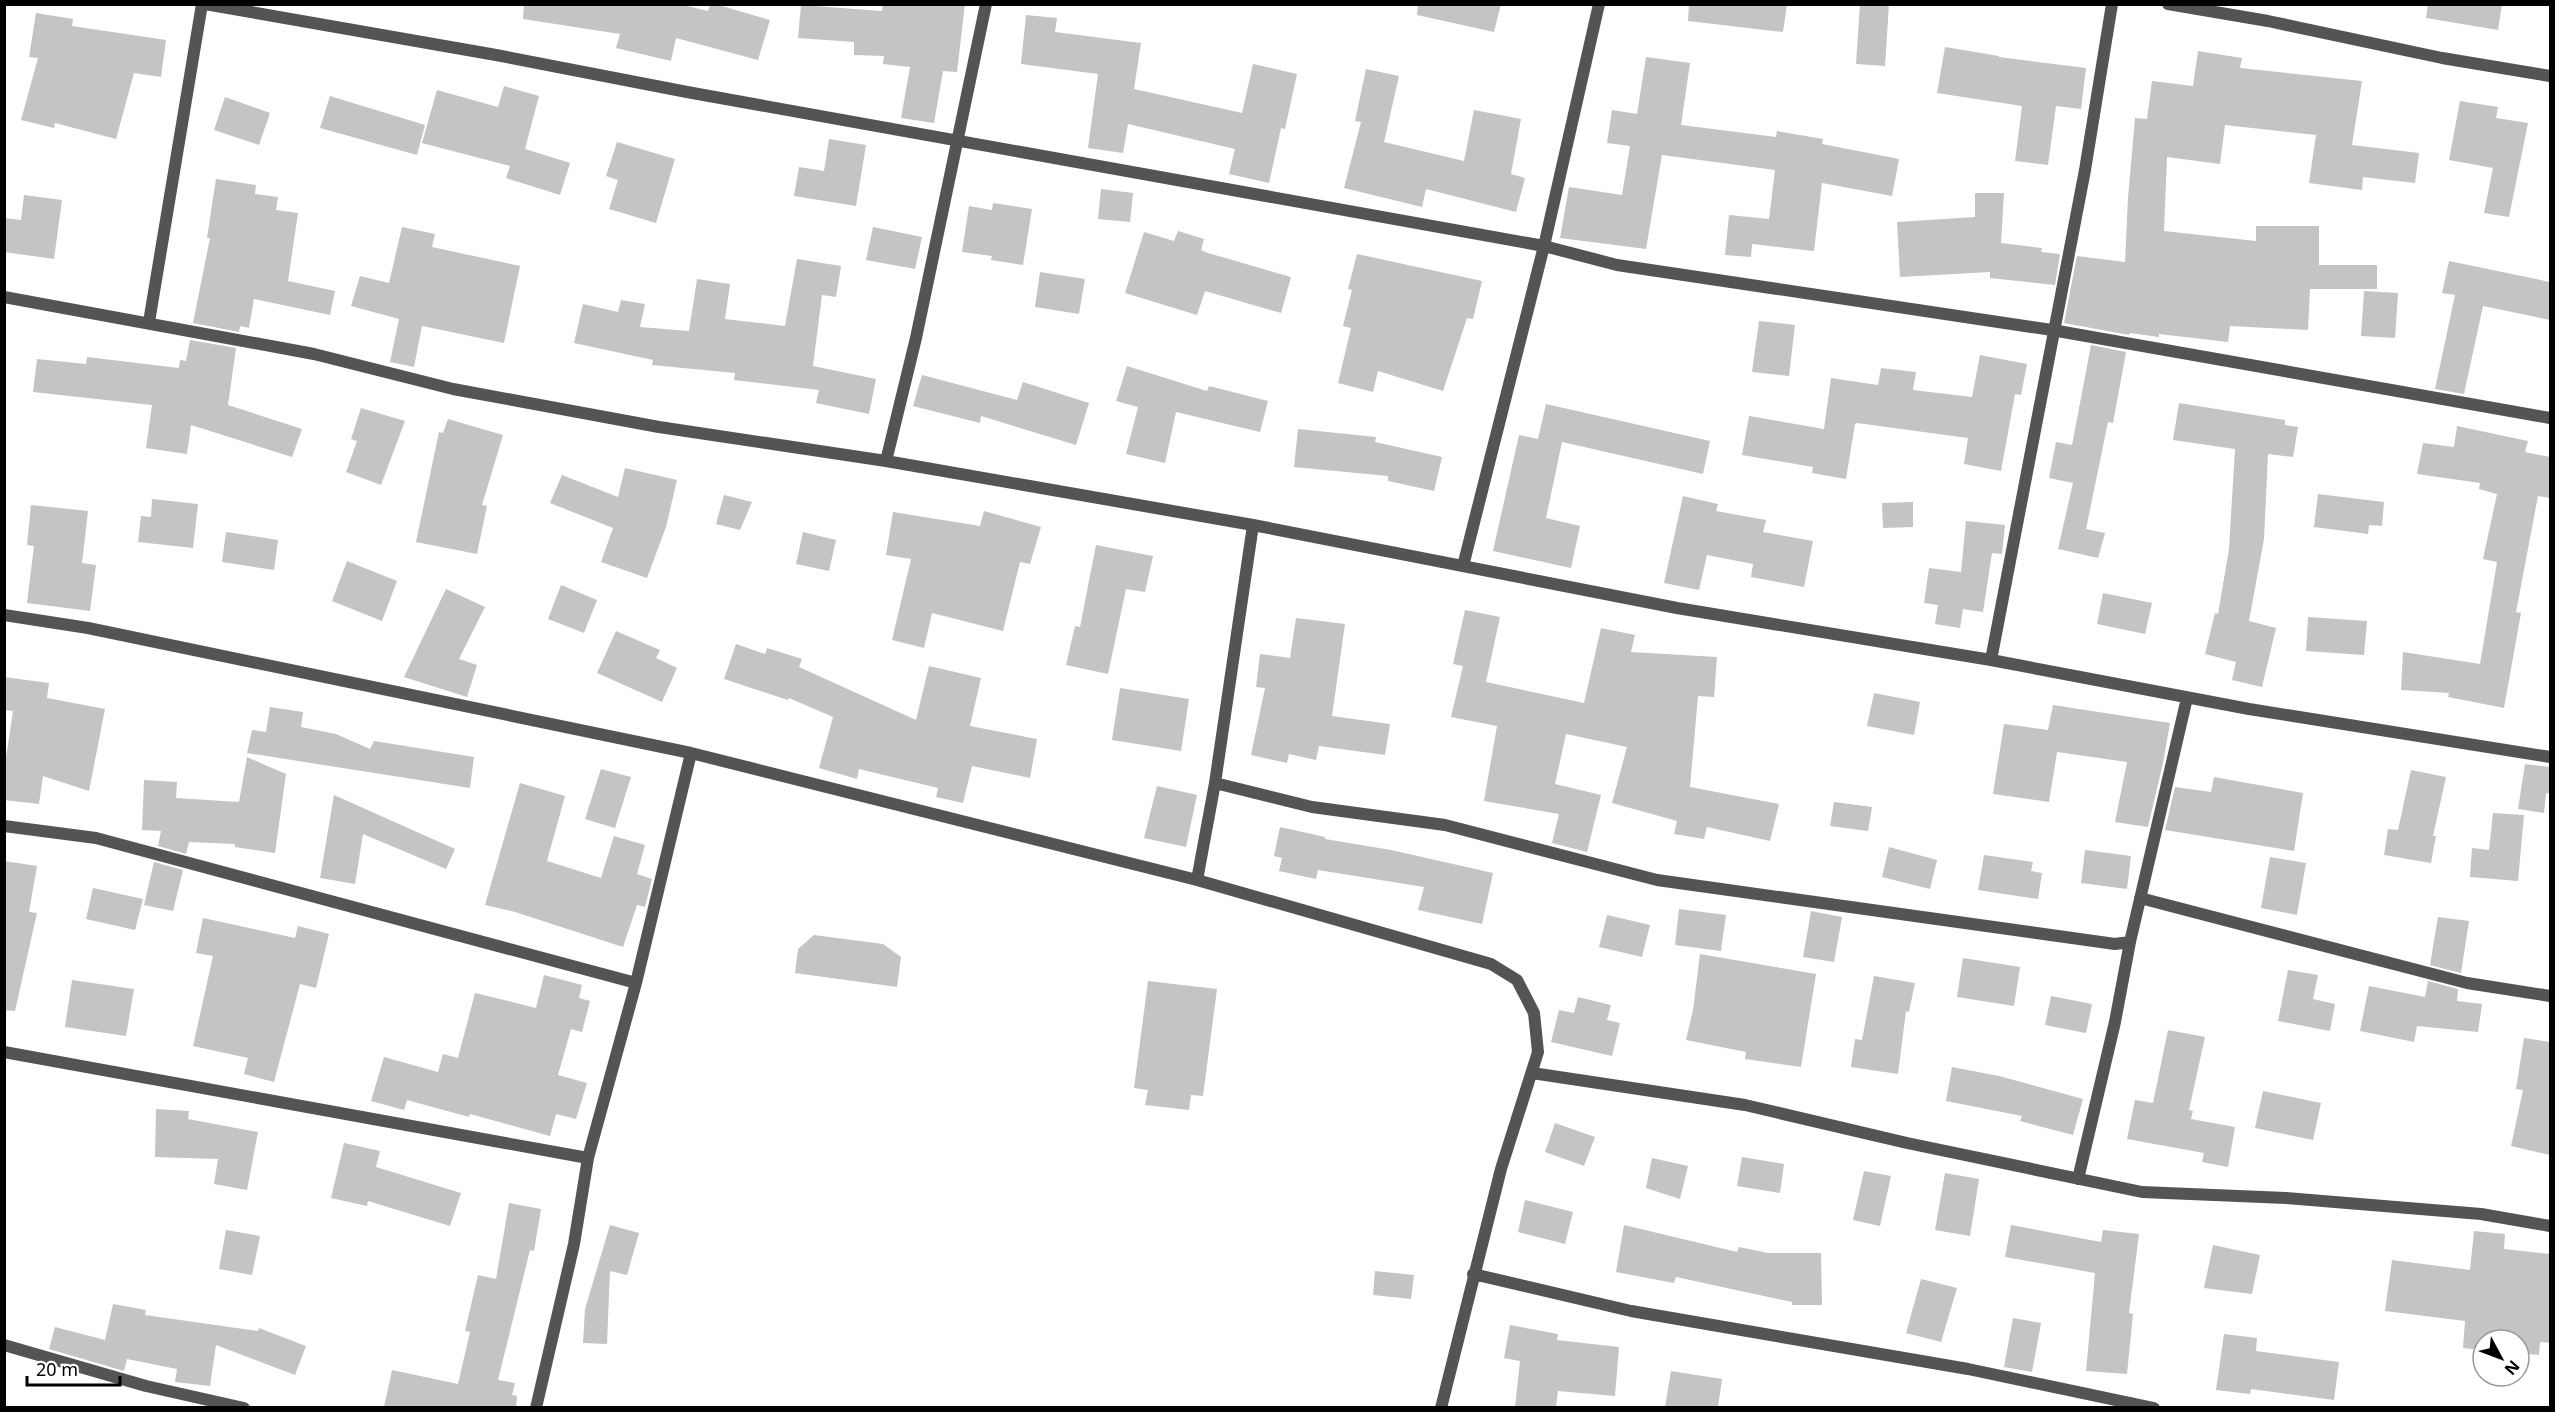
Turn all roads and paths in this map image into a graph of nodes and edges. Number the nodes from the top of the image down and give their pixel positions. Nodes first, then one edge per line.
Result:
1 (203, 4) edge
2 (986, 4) edge
3 (1599, 4) edge
4 (2112, 4) edge
5 (2168, 4) edge
6 (2550, 76) edge
7 (956, 141) junction
8 (1544, 246) junction
9 (4, 297) edge
10 (149, 322) junction
11 (2052, 330) junction
12 (2550, 418) edge
13 (886, 461) junction
14 (1253, 525) junction
15 (1463, 566) junction
16 (4, 615) edge
17 (1991, 660) junction
18 (2187, 698) junction
19 (691, 753) junction
20 (2550, 757) edge
21 (1215, 783) junction
22 (4, 826) edge
23 (1197, 880) junction
24 (2140, 898) junction
25 (2130, 942) junction
26 (636, 983) junction
27 (2550, 996) edge
28 (4, 1052) edge
29 (1532, 1072) junction
30 (588, 1158) junction
31 (2078, 1179) junction
32 (2550, 1226) edge
33 (1473, 1274) junction
34 (4, 1345) edge
35 (244, 1407) edge
36 (536, 1407) edge
37 (1441, 1407) edge
38 (2154, 1407) edge

1 - 7 street
1 - 10 street
2 - 7 street
3 - 8 street
4 - 11 street
5 - 6 street
7 - 8 street
7 - 13 street
8 - 11 street
8 - 15 street
9 - 10 street
10 - 13 street
11 - 12 street
11 - 17 street
13 - 14 street
14 - 15 street
14 - 21 street
15 - 17 street
16 - 19 street
17 - 18 street
18 - 20 street
18 - 24 street
19 - 23 street
19 - 26 street
21 - 23 street
21 - 25 street
22 - 26 street
23 - 29 street
24 - 25 street
24 - 27 street
25 - 31 street
26 - 30 street
28 - 30 street
29 - 31 street
29 - 33 street
30 - 36 street
31 - 32 street
33 - 37 street
33 - 38 street
34 - 35 street

